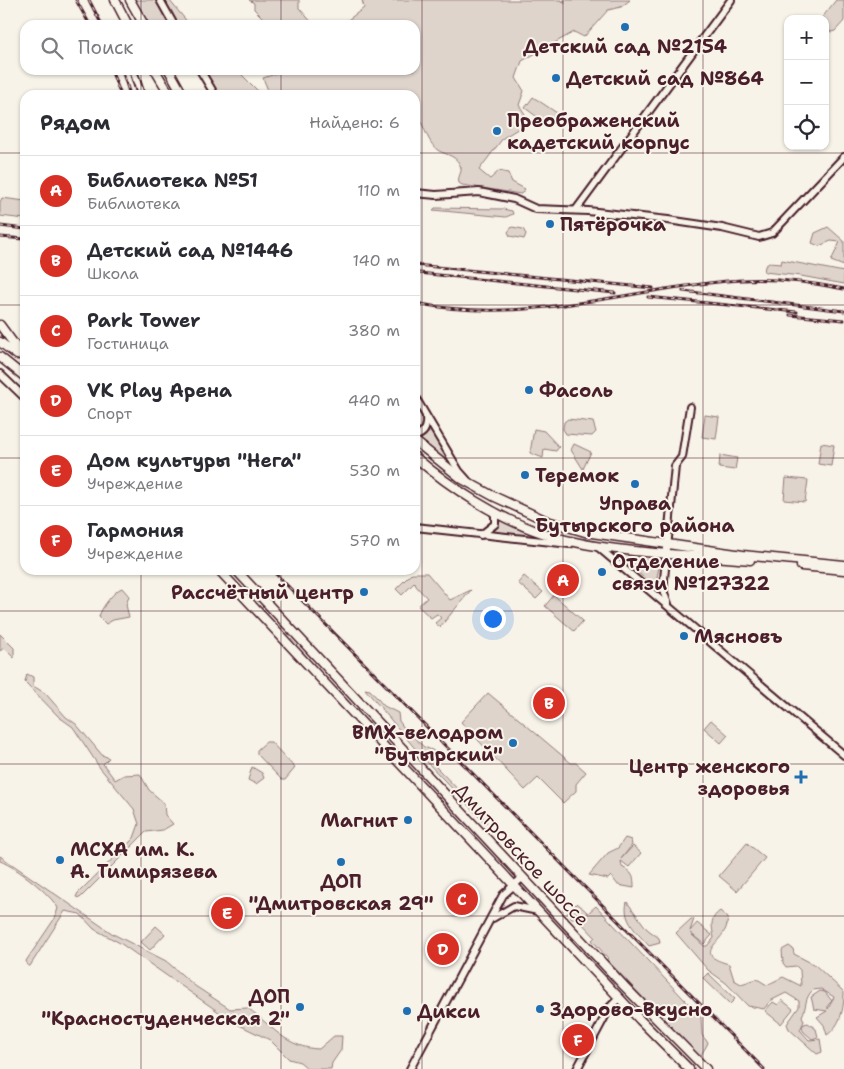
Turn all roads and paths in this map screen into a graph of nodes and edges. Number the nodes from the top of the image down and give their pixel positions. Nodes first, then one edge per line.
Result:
1 (115, 0) edge
2 (130, 0) edge
3 (160, 0) edge
4 (731, 0) edge
5 (125, 20) edge
6 (141, 20) edge
7 (171, 20) edge
8 (134, 75) edge
9 (158, 75) edge
10 (172, 75) edge
11 (203, 75) edge
12 (139, 90) edge
13 (167, 90) edge
14 (180, 90) edge
15 (212, 90) edge
16 (844, 158) edge
17 (420, 194) edge
18 (576, 210) junction
19 (0, 325) edge
20 (0, 342) edge
21 (20, 354) edge
22 (20, 356) edge
23 (1, 358) edge
24 (20, 373) edge
25 (0, 374) edge
26 (20, 393) edge
27 (420, 406) edge
28 (690, 407) dead end
29 (426, 416) junction
30 (420, 434) edge
31 (420, 446) edge
32 (420, 461) edge
33 (475, 487) junction
34 (488, 506) junction
35 (420, 529) edge
36 (480, 535) junction
37 (611, 537) junction
38 (590, 544) junction
39 (668, 544) junction
40 (609, 547) junction
41 (667, 552) junction
42 (612, 558) junction
43 (844, 565) edge
44 (844, 570) edge
45 (224, 575) edge
46 (241, 575) edge
47 (664, 579) junction
48 (647, 587) junction
49 (670, 608) junction
50 (844, 755) edge
51 (522, 878) junction
52 (514, 886) junction
53 (538, 912) junction
54 (490, 920) junction
55 (619, 998) junction
56 (410, 1069) edge
57 (576, 1069) edge
58 (689, 1069) edge
59 (706, 1069) edge

1 - 5 main road
2 - 6 main road
3 - 7 street
4 - 18 street
8 - 12 street
9 - 13 main road
10 - 14 main road
11 - 15 street
16 - 18 street
17 - 18 street
19 - 21 main road
20 - 22 main road
23 - 24 main road
25 - 26 street
27 - 29 street
28 - 39 street
29 - 30 street
29 - 33 street
31 - 33 main road
32 - 34 main road
33 - 37 main road
34 - 36 street
34 - 38 main road
35 - 36 street
36 - 38 street
37 - 39 main road
37 - 40 street
38 - 40 main road
38 - 42 street
39 - 41 street
39 - 43 main road
40 - 41 main road
40 - 42 street
41 - 44 main road
41 - 47 street
42 - 48 street
45 - 52 main road, Дмитровское шоссе
46 - 51 main road, Дмитровское шоссе
47 - 48 street
47 - 49 street
48 - 49 street
49 - 50 street
51 - 52 street
51 - 59 main road, Дмитровское шоссе
52 - 53 main road, Дмитровское шоссе
52 - 54 street
53 - 54 street
53 - 55 main road, Дмитровское шоссе
54 - 56 street
55 - 57 street
55 - 58 main road, Дмитровское шоссе

